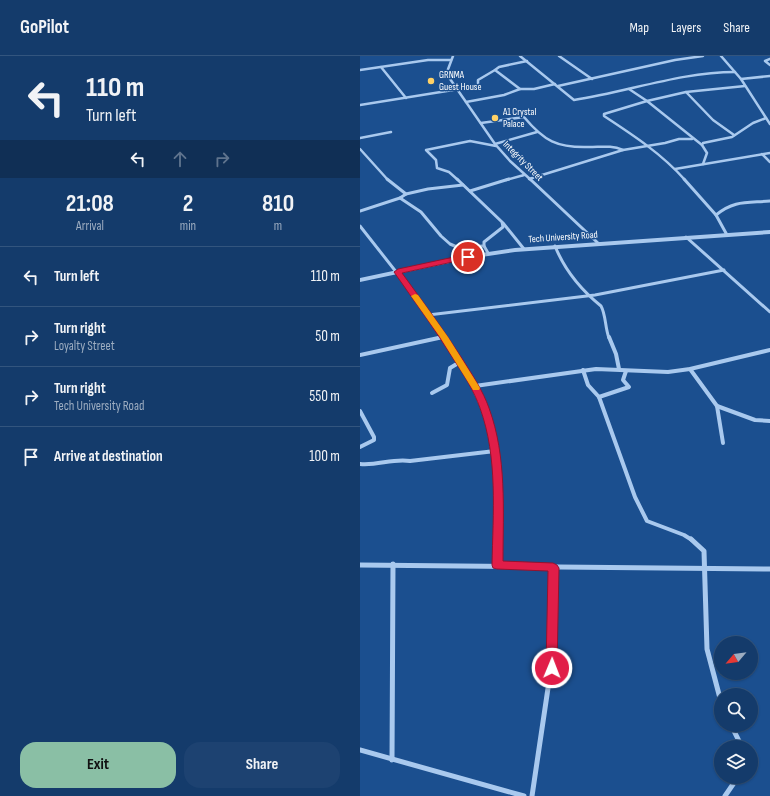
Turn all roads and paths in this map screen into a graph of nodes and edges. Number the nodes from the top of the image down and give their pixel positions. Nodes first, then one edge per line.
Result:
1 (452, 56) edge
2 (520, 56) edge
3 (559, 56) edge
4 (703, 56) edge
5 (721, 56) edge
6 (770, 59) edge
7 (451, 60) junction
8 (527, 61) junction
9 (770, 65) edge
10 (381, 67) junction
11 (360, 70) edge
12 (496, 70) junction
13 (735, 72) junction
14 (770, 76) edge
15 (592, 79) junction
16 (741, 79) junction
17 (555, 84) junction
18 (558, 86) junction
19 (745, 86) junction
20 (520, 89) junction
21 (629, 89) junction
22 (457, 90) junction
23 (686, 92) junction
24 (406, 98) junction
25 (647, 101) junction
26 (466, 102) junction
27 (360, 105) edge
28 (766, 118) junction
29 (481, 124) junction
30 (770, 124) edge
31 (391, 132) dead end
32 (536, 132) junction
33 (734, 135) junction
34 (360, 138) edge
35 (692, 138) junction
36 (496, 145) junction
37 (702, 145) junction
38 (649, 146) junction
39 (360, 149) edge
40 (623, 150) junction
41 (770, 153) edge
42 (762, 154) junction
43 (770, 162) edge
44 (703, 164) junction
45 (675, 169) junction
46 (524, 175) junction
47 (528, 179) junction
48 (462, 185) junction
49 (470, 191) junction
50 (406, 194) junction
51 (400, 198) junction
52 (770, 202) edge
53 (360, 211) edge
54 (716, 215) junction
55 (502, 222) junction
56 (360, 226) edge
57 (770, 232) edge
58 (727, 235) junction
59 (686, 237) junction
60 (599, 244) junction
61 (484, 246) junction
62 (555, 246) junction
63 (524, 249) junction
64 (488, 253) junction
65 (724, 270) junction
66 (398, 272) junction
67 (360, 280) edge
68 (588, 295) junction
69 (770, 312) edge
70 (428, 315) junction
71 (444, 337) junction
72 (770, 350) edge
73 (360, 355) edge
74 (460, 362) junction
75 (619, 369) junction
76 (690, 369) junction
77 (583, 370) junction
78 (626, 371) junction
79 (475, 386) junction
80 (432, 393) dead end
81 (599, 397) junction
82 (717, 406) junction
83 (360, 411) edge
84 (770, 421) edge
85 (723, 443) dead end
86 (360, 447) edge
87 (495, 451) junction
88 (360, 464) edge
89 (393, 564) junction
90 (360, 565) edge
91 (497, 565) junction
92 (553, 568) junction
93 (704, 568) junction
94 (770, 569) edge
95 (717, 688) edge
96 (360, 750) edge
97 (392, 760) junction
98 (733, 784) edge
99 (524, 796) edge
100 (532, 796) edge
101 (724, 796) edge

1 - 7 street, Integrity Street
2 - 8 street
3 - 15 street
4 - 15 street
5 - 13 street
6 - 9 street
7 - 10 street
7 - 22 street, Integrity Street
8 - 12 street
8 - 17 street
10 - 11 street
10 - 24 street
12 - 20 street
12 - 22 street
13 - 16 street
13 - 21 street
14 - 16 street
15 - 18 street
16 - 19 street
17 - 18 street
17 - 20 street
18 - 21 street
19 - 23 street
19 - 28 street
20 - 26 street
21 - 25 street
22 - 24 street
22 - 26 street, Integrity Street
23 - 25 street
23 - 33 street
24 - 27 street
25 - 35 street
25 - 38 street
26 - 29 street, Integrity Street
28 - 30 street
28 - 33 street
29 - 32 street
29 - 36 street, Integrity Street
31 - 34 street
32 - 36 street
32 - 40 street
33 - 37 street
35 - 37 street
35 - 38 street
36 - 46 street, Integrity Street
36 - 48 street
37 - 44 street
38 - 40 street
38 - 45 street
39 - 50 street
40 - 47 street
41 - 42 street
42 - 43 street
42 - 44 street
44 - 45 street
45 - 54 street
46 - 47 street, Integrity Street
46 - 49 street
47 - 60 street, Integrity Street
48 - 49 street
48 - 50 street
49 - 55 street
50 - 51 street
51 - 53 street
51 - 61 street
52 - 54 street
54 - 58 street
55 - 61 street
55 - 63 street
56 - 66 street
57 - 58 street, Tech University Road
58 - 59 street, Tech University Road
59 - 60 street, Tech University Road
59 - 65 street
60 - 62 street, Tech University Road
61 - 64 street
62 - 63 street, Tech University Road
62 - 68 street
63 - 64 street, Tech University Road
64 - 66 street, Tech University Road
65 - 68 street
65 - 69 street
66 - 67 street, Tech University Road
66 - 70 street
68 - 70 street
68 - 75 street
70 - 71 street
71 - 73 street
71 - 74 street
72 - 76 street
74 - 79 street
74 - 80 street
75 - 77 street
75 - 78 street
76 - 78 street
76 - 82 street
77 - 79 street
77 - 81 street
78 - 81 street
79 - 87 street
81 - 93 street
82 - 84 street
82 - 85 street
83 - 86 street
87 - 88 street
87 - 91 street
89 - 90 street
89 - 91 street
89 - 97 street
91 - 92 street
92 - 93 street
92 - 100 street
93 - 94 street
93 - 95 street
96 - 97 street
97 - 99 street
98 - 101 street

